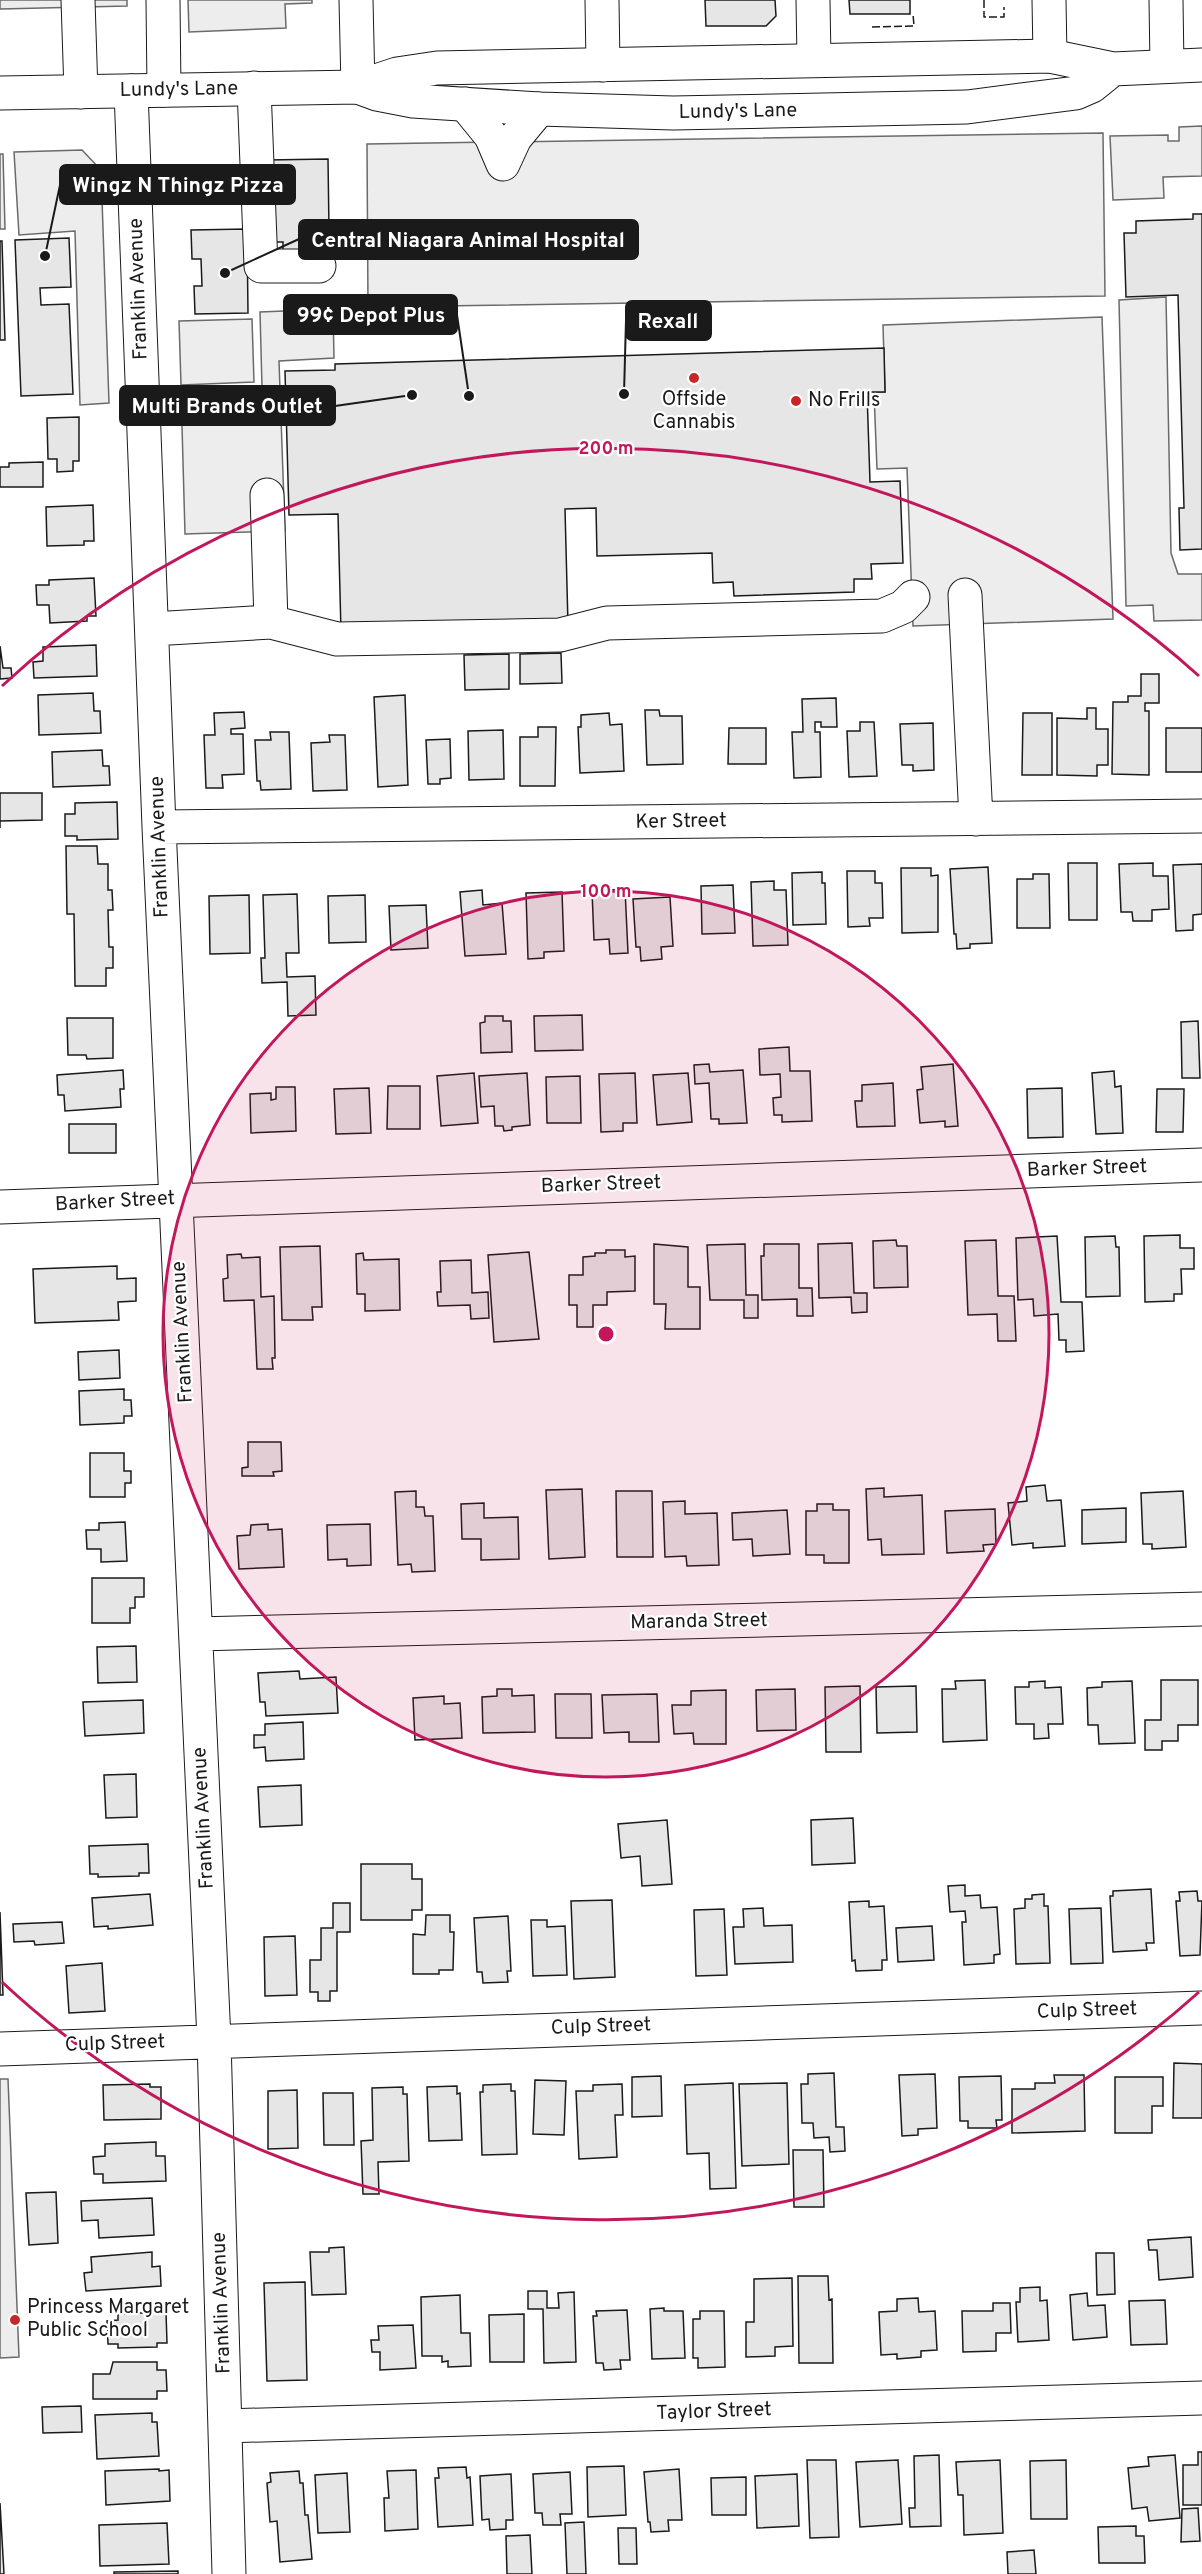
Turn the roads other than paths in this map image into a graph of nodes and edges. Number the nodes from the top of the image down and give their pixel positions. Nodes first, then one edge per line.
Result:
1 (78, 0) edge
2 (162, 0) edge
3 (356, 0) edge
4 (602, 0) edge
5 (813, 0) edge
6 (1049, 0) edge
7 (1166, 0) edge
8 (1050, 56) junction
9 (814, 60) junction
10 (603, 65) junction
11 (1202, 65) edge
12 (1167, 66) junction
13 (1113, 69) junction
14 (358, 87) junction
15 (254, 88) junction
16 (164, 90) junction
17 (131, 91) junction
18 (81, 92) junction
19 (0, 93) edge
20 (465, 105) junction
21 (539, 109) junction
22 (319, 266) dead end
23 (267, 495) dead end
24 (965, 595) dead end
25 (913, 597) dead end
26 (271, 622) junction
27 (152, 629) junction
28 (1202, 816) edge
29 (976, 819) junction
30 (159, 827) junction
31 (1202, 1165) edge
32 (176, 1199) junction
33 (0, 1207) edge
34 (1202, 1609) edge
35 (196, 1634) junction
36 (1202, 2007) edge
37 (214, 2040) junction
38 (0, 2049) edge
39 (1202, 2398) edge
40 (225, 2426) junction
41 (230, 2574) edge

1 - 18 street
2 - 16 street
3 - 14 street
4 - 10 street
5 - 9 street
6 - 8 street
7 - 12 street
8 - 9 street, Lundy's Lane
8 - 13 street, Lundy's Lane
9 - 10 street, Lundy's Lane
10 - 14 street, Lundy's Lane
11 - 12 street, Lundy's Lane
12 - 13 street, Lundy's Lane
13 - 21 street, Lundy's Lane
14 - 15 street, Lundy's Lane
14 - 20 street, Lundy's Lane
15 - 16 street, Lundy's Lane
15 - 22 street
16 - 17 street, Lundy's Lane
17 - 18 street, Lundy's Lane
17 - 27 street, Franklin Avenue
18 - 19 street, Lundy's Lane
20 - 21 street, Lundy's Lane
20 - 21 street
23 - 26 street
24 - 29 street
25 - 26 street
26 - 27 street
27 - 30 street, Franklin Avenue
28 - 29 street, Ker Street
29 - 30 street, Ker Street
30 - 32 street, Franklin Avenue
31 - 32 street, Barker Street
32 - 33 street, Barker Street
32 - 35 street, Franklin Avenue
34 - 35 street, Maranda Street
35 - 37 street, Franklin Avenue
36 - 37 street, Culp Street
37 - 38 street, Culp Street
37 - 40 street, Franklin Avenue
39 - 40 street, Taylor Street
40 - 41 street, Franklin Avenue

